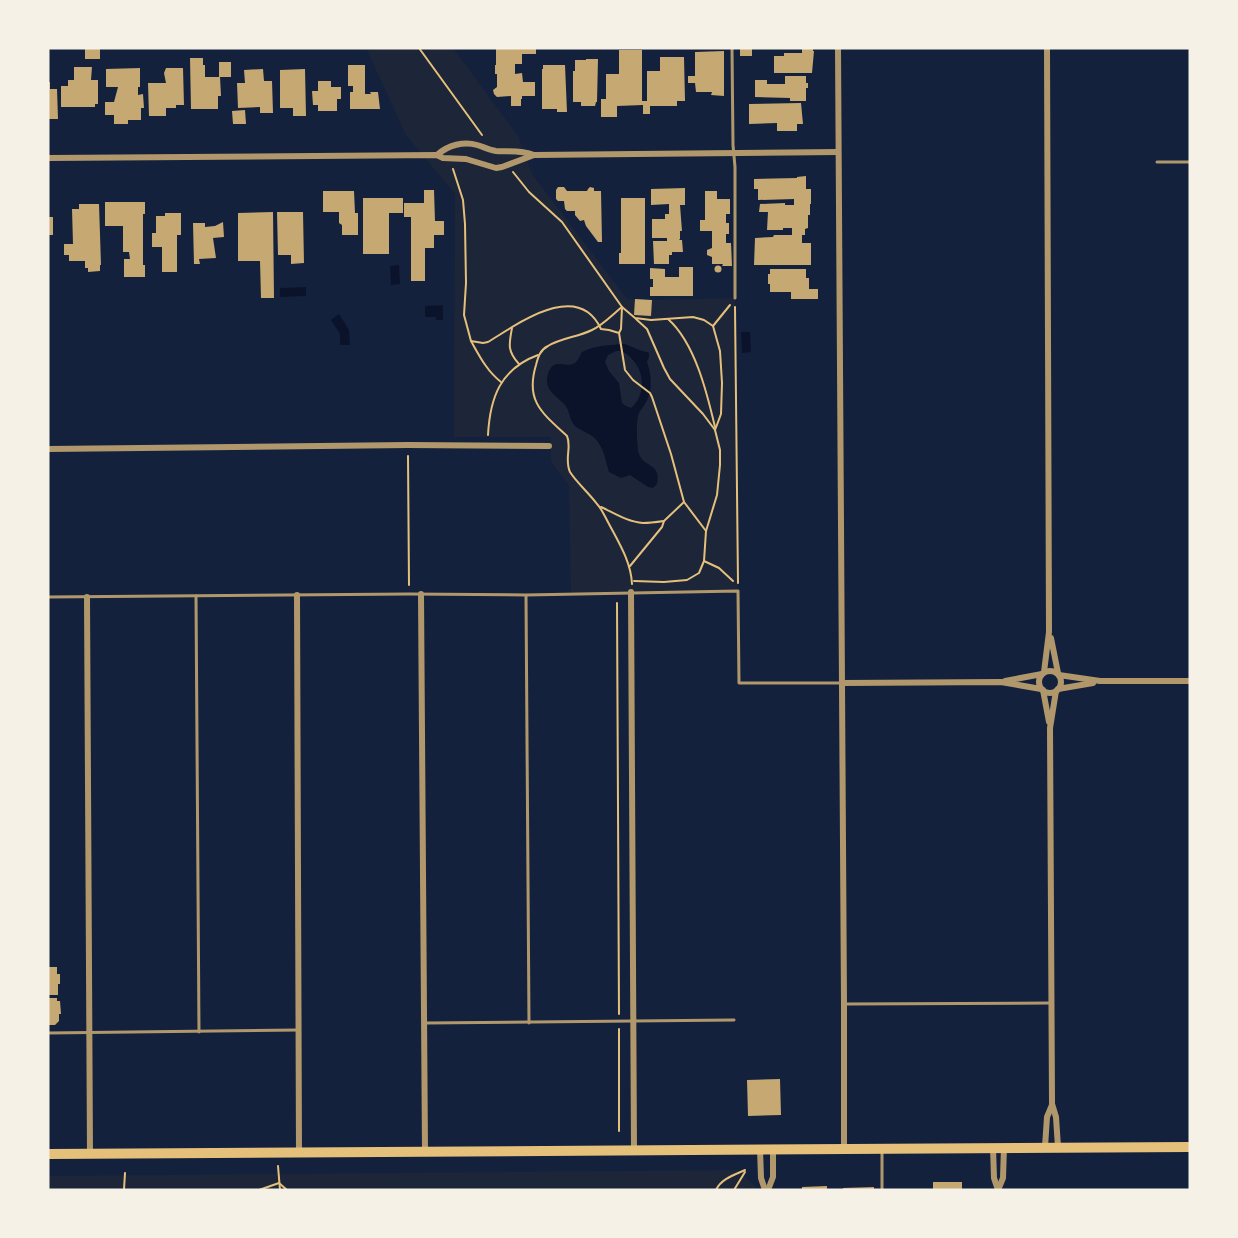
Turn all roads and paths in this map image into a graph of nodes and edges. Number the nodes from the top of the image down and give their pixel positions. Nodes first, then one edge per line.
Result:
1 (419, 48) edge
2 (732, 48) edge
3 (838, 48) edge
4 (1047, 48) edge
5 (481, 134) dead end
6 (838, 152) junction
7 (734, 153) junction
8 (437, 155) junction
9 (534, 155) junction
10 (48, 158) edge
11 (1156, 162) dead end
12 (1190, 162) edge
13 (453, 168) dead end
14 (514, 174) dead end
15 (735, 298) junction
16 (622, 308) junction
17 (635, 318) junction
18 (668, 319) junction
19 (600, 326) junction
20 (713, 326) junction
21 (512, 328) junction
22 (619, 333) junction
23 (471, 341) junction
24 (538, 355) junction
25 (519, 364) junction
26 (502, 382) junction
27 (715, 430) junction
28 (408, 445) junction
29 (488, 446) junction
30 (549, 446) dead end
31 (48, 449) edge
32 (684, 502) junction
33 (599, 506) junction
34 (663, 521) junction
35 (706, 531) junction
36 (704, 561) junction
37 (630, 566) junction
38 (632, 581) junction
39 (738, 591) junction
40 (616, 592) junction
41 (631, 592) junction
42 (409, 594) junction
43 (422, 594) junction
44 (297, 595) junction
45 (526, 595) junction
46 (196, 596) junction
47 (48, 597) edge
48 (87, 597) junction
49 (1049, 632) junction
50 (1043, 673) junction
51 (1058, 674) junction
52 (1100, 681) junction
53 (1190, 681) edge
54 (1001, 682) junction
55 (842, 683) junction
56 (1042, 689) junction
57 (1057, 690) junction
58 (1050, 728) junction
59 (1051, 1003) junction
60 (844, 1004) junction
61 (734, 1020) dead end
62 (619, 1022) junction
63 (633, 1022) junction
64 (424, 1023) junction
65 (529, 1023) junction
66 (298, 1030) junction
67 (90, 1032) junction
68 (199, 1032) junction
69 (48, 1033) edge
70 (1052, 1104) junction
71 (619, 1131) dead end
72 (999, 1147) junction
73 (1045, 1147) junction
74 (1058, 1147) junction
75 (1190, 1147) edge
76 (844, 1148) junction
77 (882, 1148) junction
78 (760, 1149) junction
79 (773, 1149) junction
80 (634, 1150) junction
81 (425, 1152) junction
82 (278, 1153) junction
83 (299, 1153) junction
84 (48, 1154) edge
85 (90, 1154) junction
86 (125, 1173) dead end
87 (279, 1183) junction
88 (124, 1189) edge
89 (109, 1190) edge
90 (134, 1190) edge
91 (260, 1190) edge
92 (280, 1190) edge
93 (287, 1190) edge
94 (716, 1190) edge
95 (734, 1190) edge
96 (767, 1190) edge
97 (882, 1190) edge
98 (998, 1190) edge

1 - 5 path
2 - 7 lane
3 - 6 street
4 - 49 street
6 - 7 street
6 - 55 street
7 - 9 street
7 - 15 lane
8 - 9 street
8 - 9 street
8 - 10 street
11 - 12 lane
13 - 23 path
14 - 16 path
15 - 20 path
15 - 39 path
16 - 17 path
16 - 19 path
16 - 22 path
17 - 18 path
17 - 27 path
18 - 20 path
18 - 27 path
19 - 21 path
19 - 22 path
19 - 24 path
20 - 27 path
21 - 23 path
21 - 25 path
22 - 32 path
23 - 26 path
24 - 25 path
24 - 33 path
25 - 26 path
26 - 29 path
27 - 35 path
28 - 29 street
28 - 31 street
28 - 42 path
29 - 30 street
32 - 34 path
32 - 35 path
33 - 34 path
33 - 37 path
34 - 37 path
35 - 36 path
36 - 38 path
36 - 39 path
37 - 38 path
38 - 41 path
39 - 41 lane
39 - 55 lane
40 - 41 lane
40 - 45 lane
40 - 62 path
41 - 63 street
42 - 43 lane
42 - 44 lane
43 - 45 lane
43 - 64 street
44 - 46 lane
44 - 66 street
45 - 65 lane
46 - 48 lane
46 - 68 lane
47 - 48 lane
48 - 67 street
49 - 50 street
49 - 51 street
50 - 51 street
50 - 54 street
50 - 56 street
51 - 52 street
51 - 57 street
52 - 53 street
52 - 57 street
54 - 55 street
54 - 56 street
55 - 60 street
56 - 57 street
56 - 58 street
57 - 58 street
58 - 59 street
59 - 60 lane
59 - 70 street
60 - 76 street
61 - 63 lane
62 - 63 lane
62 - 65 lane
62 - 71 path
63 - 80 street
64 - 65 lane
64 - 81 street
66 - 68 lane
66 - 83 street
67 - 68 lane
67 - 69 lane
67 - 85 street
70 - 73 street
70 - 74 street
72 - 73 main road
72 - 77 main road
72 - 98 street
72 - 98 street
73 - 74 main road
74 - 75 main road
76 - 77 main road
76 - 79 main road
77 - 97 lane
78 - 79 main road
78 - 80 main road
78 - 96 street
79 - 96 street
80 - 81 main road
81 - 83 main road
82 - 83 main road
82 - 85 main road
82 - 87 path
84 - 85 main road
86 - 88 path
87 - 91 path
87 - 92 path
87 - 93 path
88 - 89 path
88 - 90 path
94 - 95 path

